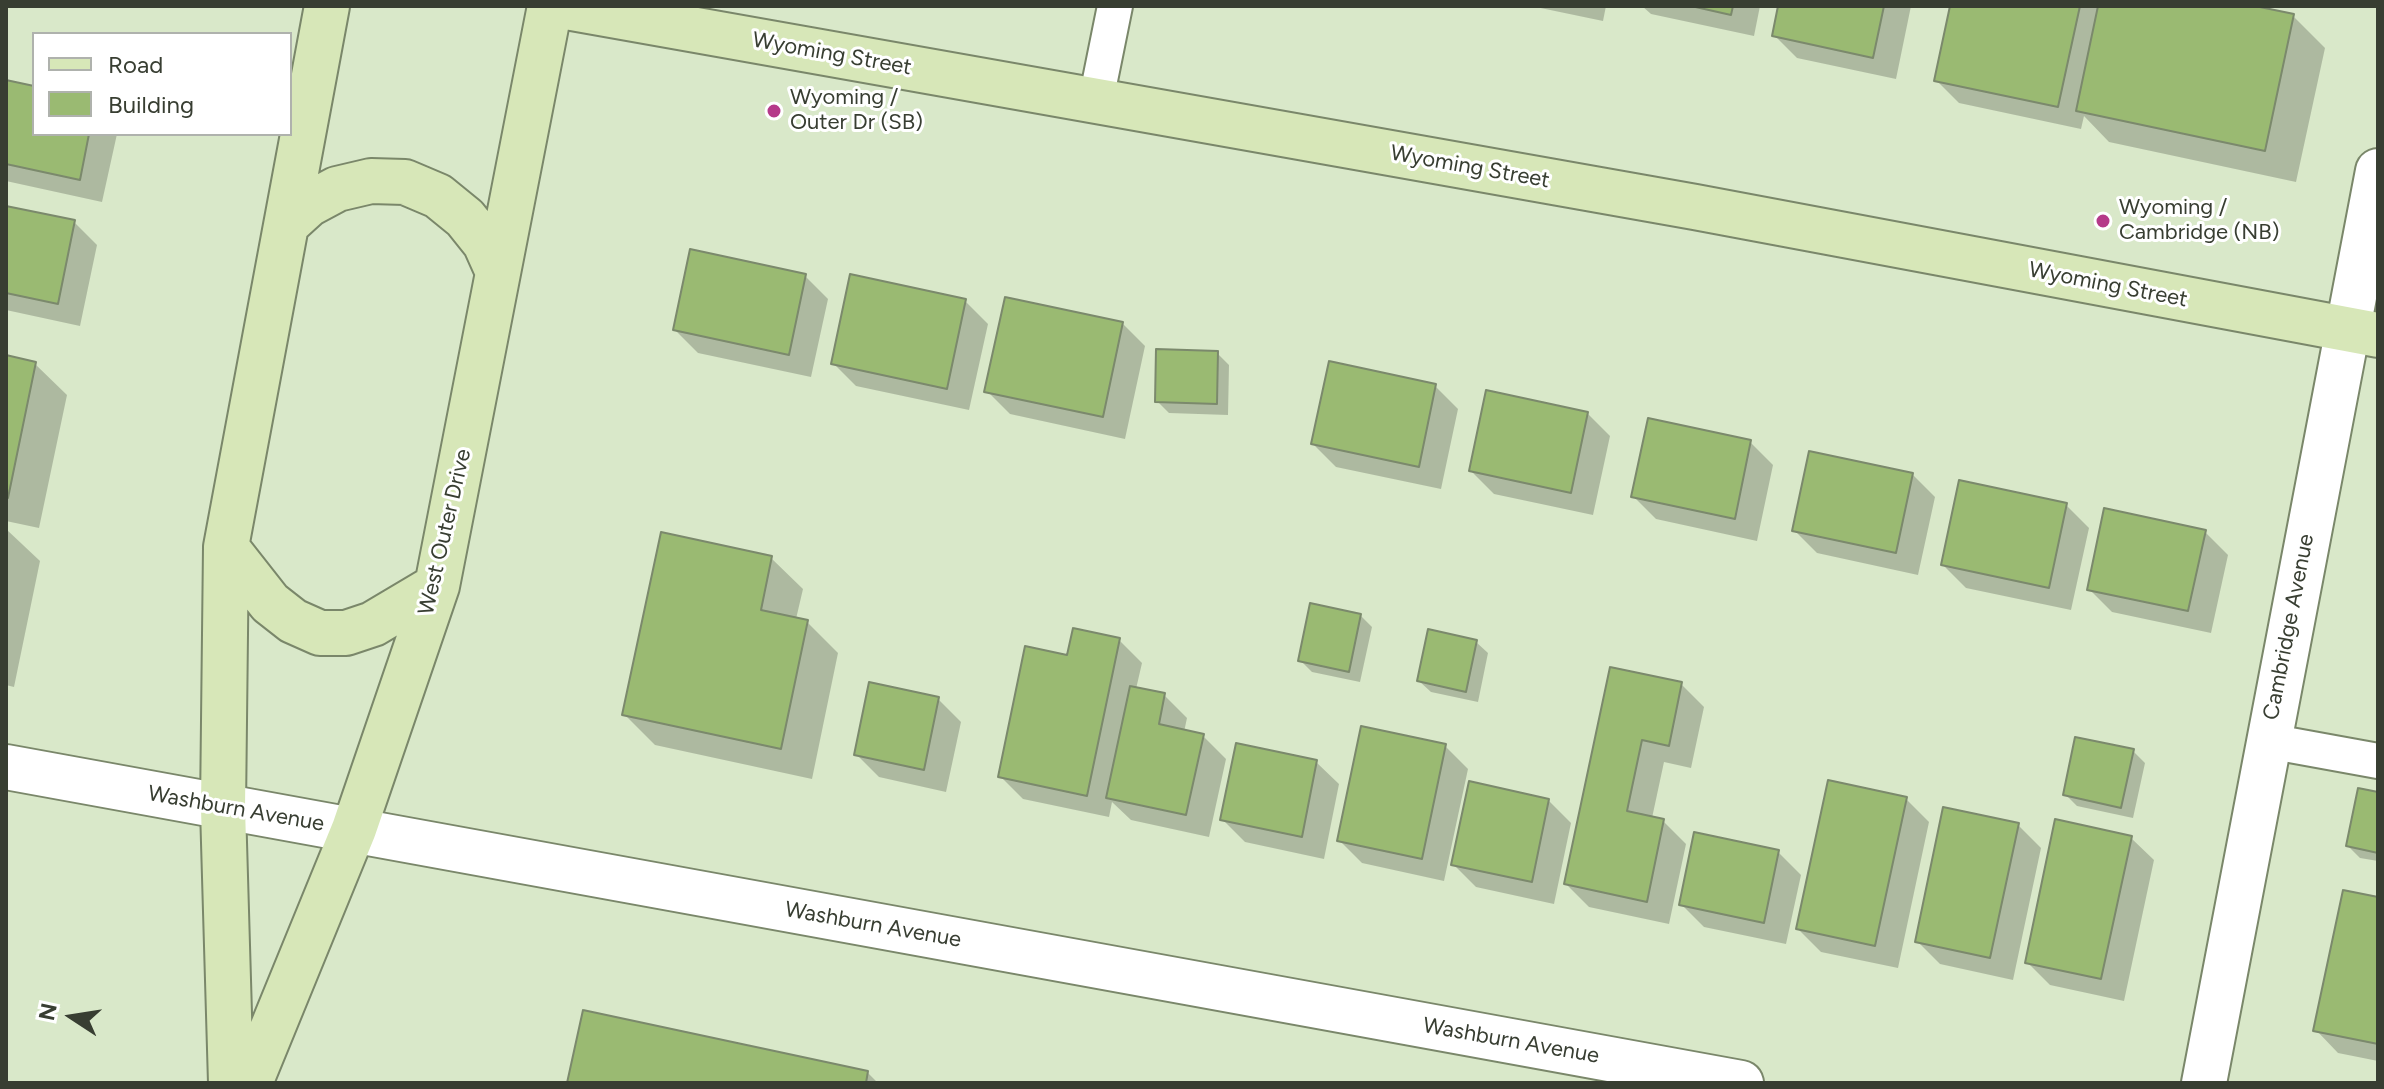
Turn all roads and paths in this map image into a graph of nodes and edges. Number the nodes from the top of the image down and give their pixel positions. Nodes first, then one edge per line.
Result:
1 (327, 6) edge
2 (550, 6) edge
3 (561, 6) edge
4 (1115, 6) edge
5 (1096, 100) junction
6 (2378, 171) edge
7 (287, 224) junction
8 (498, 272) junction
9 (2362, 333) edge
10 (226, 547) junction
11 (437, 586) junction
12 (2268, 741) junction
13 (2378, 761) edge
14 (6, 767) edge
15 (223, 808) junction
16 (354, 829) junction
17 (231, 1083) edge
18 (250, 1083) edge
19 (1741, 1083) edge
20 (2204, 1083) edge

1 - 7 main road
2 - 8 main road, West Outer Drive
3 - 5 main road, Wyoming Street
4 - 5 lane
5 - 9 main road, Wyoming Street
6 - 9 street, Cambridge Avenue
7 - 8 main road
7 - 10 main road
8 - 11 main road, West Outer Drive
9 - 12 street, Cambridge Avenue
10 - 11 main road
10 - 15 main road
11 - 16 main road, West Outer Drive
12 - 13 lane
12 - 20 street, Cambridge Avenue
14 - 15 street, Washburn Avenue
15 - 16 street, Washburn Avenue
15 - 17 main road
16 - 18 main road, West Outer Drive
16 - 19 street, Washburn Avenue

